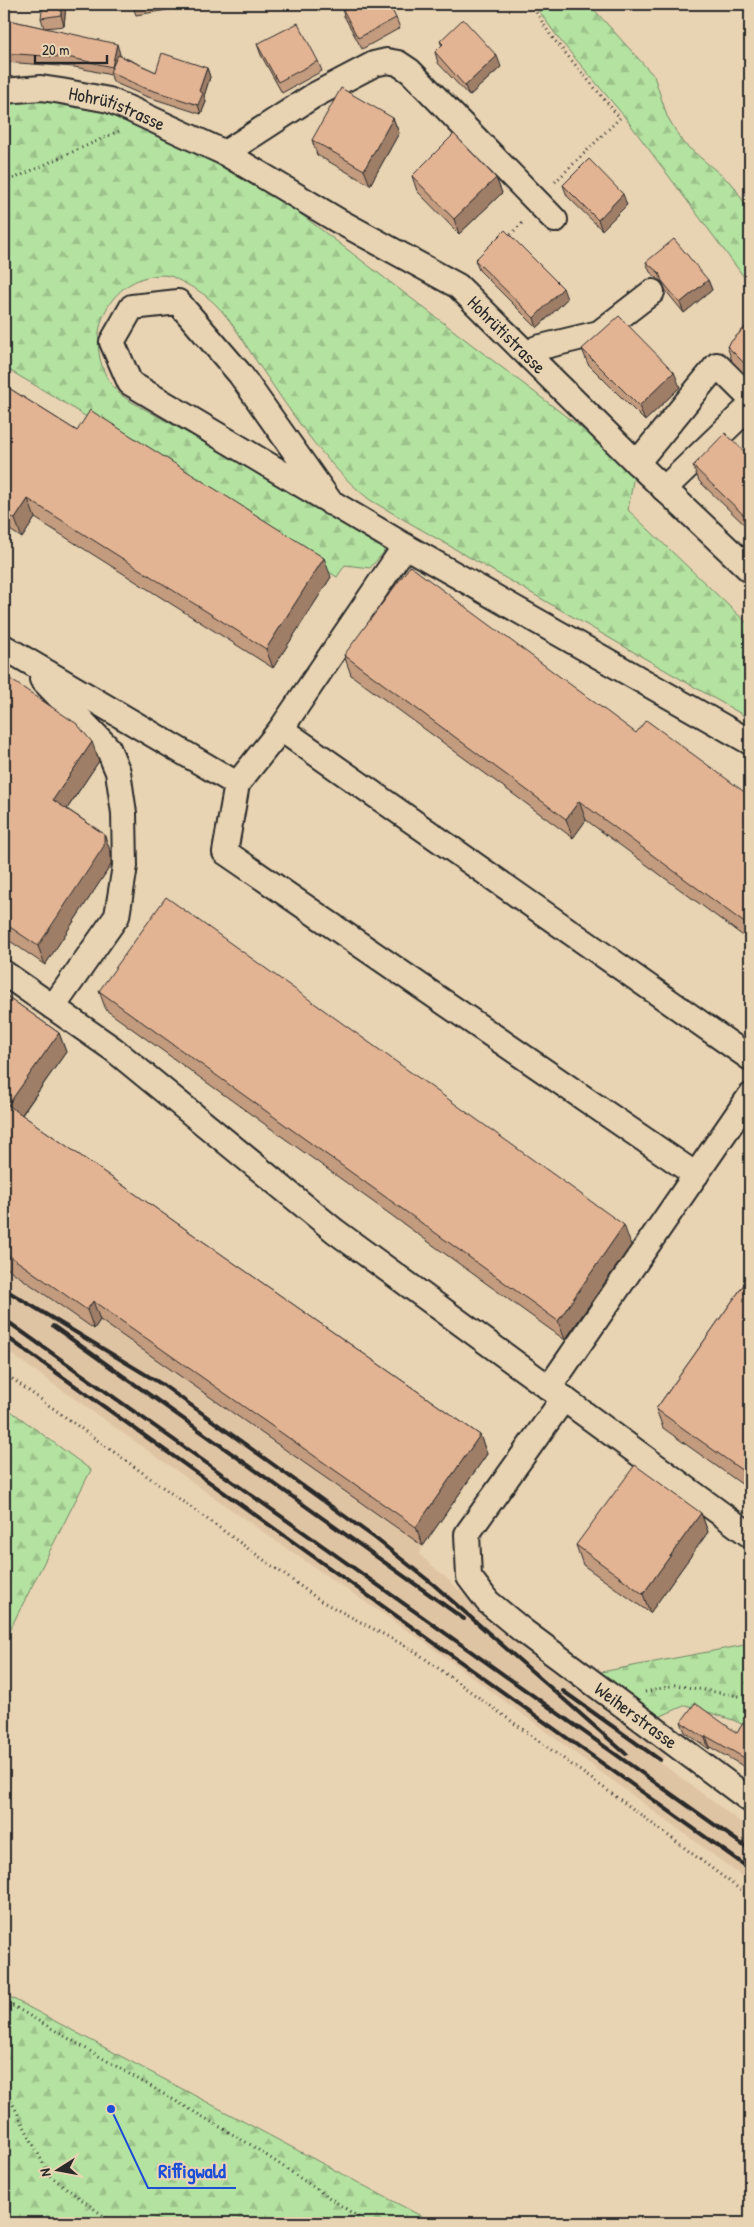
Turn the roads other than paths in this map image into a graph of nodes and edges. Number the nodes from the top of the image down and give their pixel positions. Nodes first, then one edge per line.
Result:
1 (4, 91) edge
2 (225, 153) junction
3 (544, 208) road end
4 (652, 292) dead end
5 (530, 358) junction
6 (750, 398) edge
7 (750, 406) edge
8 (637, 463) junction
9 (664, 488) junction
10 (331, 503) junction
11 (405, 546) junction
12 (750, 570) edge
13 (12, 652) edge
14 (281, 729) junction
15 (750, 742) edge
16 (236, 784) junction
17 (4, 973) edge
18 (53, 1007) junction
19 (750, 1058) edge
20 (750, 1096) edge
21 (696, 1175) junction
22 (556, 1393) junction
23 (750, 1535) edge
24 (750, 1800) edge

1 - 2 street, Hohrütistrasse
2 - 3 street
2 - 5 street, Hohrütistrasse
4 - 5 street
5 - 8 street, Hohrütistrasse
6 - 8 street
7 - 9 street
8 - 9 street, Hohrütistrasse
9 - 12 street, Hohrütistrasse
10 - 10 street
10 - 11 street
11 - 14 street
11 - 15 street
13 - 16 street
13 - 18 street
14 - 16 street
14 - 19 street
16 - 21 street
17 - 18 street
18 - 22 street
20 - 21 street, Weiherstrasse
21 - 22 street, Weiherstrasse
22 - 23 street
22 - 24 street, Weiherstrasse

